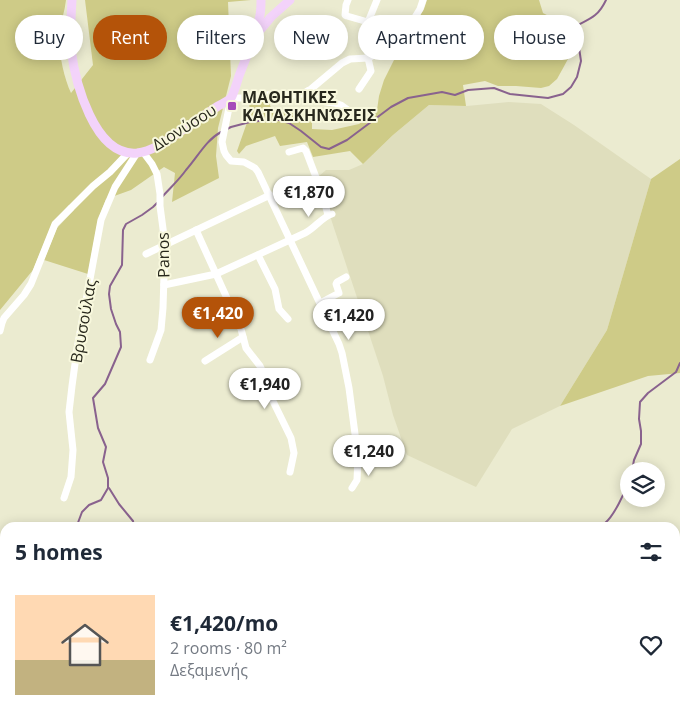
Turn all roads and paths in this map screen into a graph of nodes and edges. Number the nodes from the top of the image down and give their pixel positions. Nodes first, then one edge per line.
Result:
1 (72, 0) edge
2 (261, 0) edge
3 (290, 0) edge
4 (348, 0) edge
5 (377, 0) edge
6 (423, 0) edge
7 (260, 15) edge
8 (371, 15) edge
9 (416, 15) edge
10 (271, 18) junction
11 (264, 19) edge
12 (358, 19) edge
13 (264, 26) edge
14 (358, 59) edge
15 (245, 60) edge
16 (368, 60) edge
17 (359, 89) dead end
18 (308, 91) junction
19 (231, 98) junction
20 (348, 110) dead end
21 (289, 152) dead end
22 (136, 153) junction
23 (270, 195) junction
24 (196, 230) junction
25 (291, 240) junction
26 (165, 244) junction
27 (146, 254) dead end
28 (258, 255) junction
29 (216, 274) junction
30 (346, 277) dead end
31 (164, 285) junction
32 (320, 303) junction
33 (288, 319) dead end
34 (0, 331) edge
35 (244, 336) junction
36 (150, 360) dead end
37 (205, 361) dead end
38 (290, 472) dead end
39 (352, 488) dead end
40 (64, 498) dead end

1 - 22 main road
2 - 7 main road, Διονύσου
3 - 10 main road
4 - 12 street
5 - 8 street
6 - 9 street
10 - 11 main road
10 - 13 main road
14 - 18 street
15 - 19 main road, Διονύσου
16 - 17 street
18 - 19 street
18 - 20 street
19 - 22 main road, Διονύσου
19 - 23 street
21 - 25 street
22 - 26 street, Panos
22 - 34 street
22 - 40 street, Βρυσούλας
23 - 24 street
23 - 25 street
24 - 26 street
24 - 29 street
25 - 28 street
25 - 32 street
26 - 27 street
26 - 31 street, Panos
28 - 29 street
28 - 33 street
29 - 31 street
29 - 35 street
30 - 32 street
31 - 36 street, Panos
32 - 39 street
35 - 37 street
35 - 38 street

